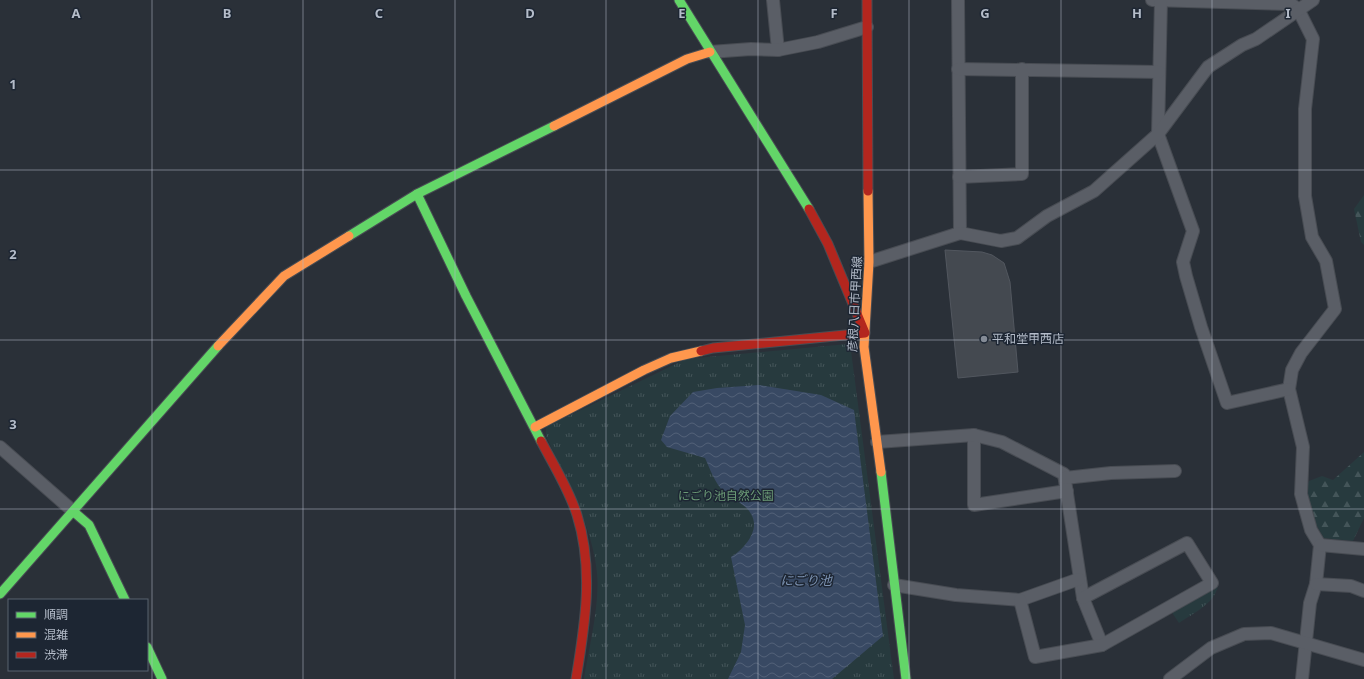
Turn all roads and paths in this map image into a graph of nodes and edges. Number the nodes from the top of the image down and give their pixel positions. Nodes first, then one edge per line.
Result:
1 (679, 0) edge
2 (773, 0) edge
3 (867, 0) edge
4 (958, 0) edge
5 (1152, 0) edge
6 (1160, 0) edge
7 (1313, 0) edge
8 (1298, 9) junction
9 (867, 27) junction
10 (778, 50) junction
11 (710, 52) junction
12 (958, 69) junction
13 (1022, 69) junction
14 (1159, 72) junction
15 (1158, 134) junction
16 (959, 177) junction
17 (417, 194) junction
18 (960, 233) junction
19 (869, 262) junction
20 (865, 333) junction
21 (1288, 389) junction
22 (535, 426) junction
23 (974, 435) junction
24 (877, 442) junction
25 (0, 446) edge
26 (1175, 471) dead end
27 (1065, 478) junction
28 (1067, 492) junction
29 (74, 512) junction
30 (1320, 545) junction
31 (1364, 549) edge
32 (1079, 579) junction
33 (1316, 584) junction
34 (894, 585) junction
35 (1364, 591) edge
36 (0, 594) edge
37 (1083, 598) junction
38 (124, 599) edge
39 (1020, 600) junction
40 (1306, 643) junction
41 (1102, 645) junction
42 (148, 649) edge
43 (1364, 660) edge
44 (162, 679) edge
45 (576, 679) edge
46 (906, 679) edge
47 (1170, 679) edge
48 (1302, 679) edge

1 - 11 street
2 - 10 street
3 - 9 street, 彦根八日市甲西線
4 - 12 street
5 - 6 street
6 - 8 street
6 - 14 street
7 - 8 street
8 - 15 street
8 - 21 street
9 - 10 street
9 - 19 street, 彦根八日市甲西線
10 - 11 street
11 - 17 street
11 - 20 street
12 - 13 street
12 - 16 street
13 - 14 street
13 - 16 street
14 - 15 street
15 - 18 street
15 - 21 street
16 - 18 street
17 - 22 street
17 - 29 street
18 - 19 street
19 - 20 street, 彦根八日市甲西線
20 - 22 street
20 - 24 street, 彦根八日市甲西線
21 - 30 street
22 - 45 street
23 - 24 street
23 - 27 street
23 - 28 street
24 - 34 street, 彦根八日市甲西線
25 - 29 street
26 - 27 street
27 - 28 street
28 - 32 street
29 - 36 street
29 - 38 street
30 - 31 street
30 - 33 street
32 - 37 street
32 - 39 street
33 - 35 street
33 - 40 street
34 - 39 street
34 - 46 street, 彦根八日市甲西線
37 - 41 street
37 - 41 street
39 - 41 street
40 - 43 street
40 - 47 street
40 - 48 street
42 - 44 street

